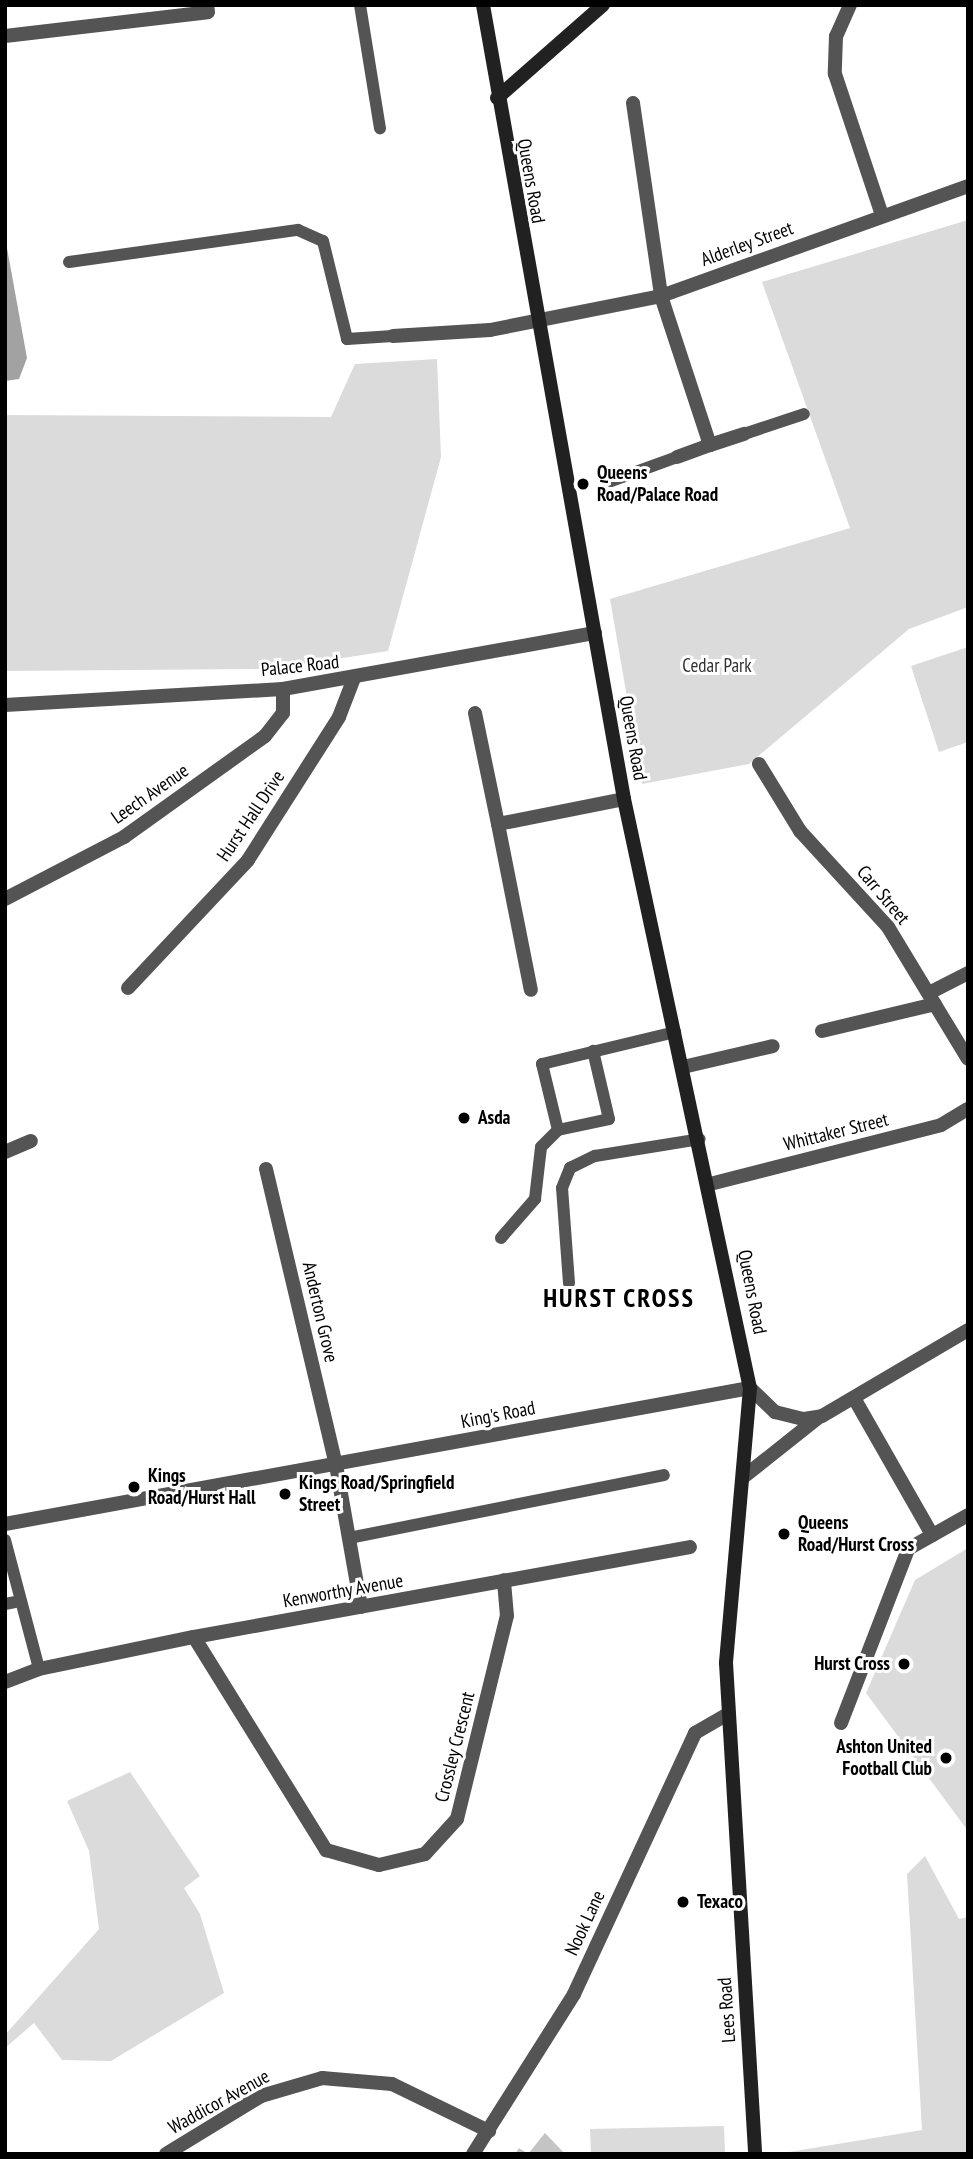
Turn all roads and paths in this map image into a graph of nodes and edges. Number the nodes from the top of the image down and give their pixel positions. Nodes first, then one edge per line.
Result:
1 (207, 5) edge
2 (360, 5) edge
3 (483, 5) edge
4 (603, 5) edge
5 (850, 5) edge
6 (5, 36) edge
7 (498, 98) junction
8 (633, 103) dead end
9 (380, 128) dead end
10 (968, 186) edge
11 (882, 215) junction
12 (69, 262) dead end
13 (661, 296) junction
14 (536, 323) junction
15 (393, 336) joint
16 (804, 414) dead end
17 (744, 434) joint
18 (710, 445) junction
19 (677, 457) joint
20 (611, 481) dead end
21 (595, 634) junction
22 (353, 680) junction
23 (283, 689) junction
24 (5, 705) edge
25 (475, 713) dead end
26 (759, 764) dead end
27 (625, 799) junction
28 (498, 824) junction
29 (5, 899) edge
30 (968, 973) edge
31 (128, 988) dead end
32 (531, 990) dead end
33 (932, 998) junction
34 (822, 1031) dead end
35 (676, 1032) junction
36 (774, 1046) dead end
37 (593, 1051) junction
38 (968, 1059) edge
39 (683, 1067) junction
40 (968, 1109) edge
41 (558, 1130) junction
42 (700, 1139) junction
43 (31, 1141) dead end
44 (5, 1152) edge
45 (266, 1169) dead end
46 (710, 1184) junction
47 (501, 1238) dead end
48 (569, 1283) dead end
49 (968, 1330) edge
50 (750, 1388) junction
51 (854, 1398) junction
52 (822, 1416) junction
53 (336, 1465) junction
54 (664, 1475) dead end
55 (746, 1475) junction
56 (968, 1515) edge
57 (5, 1524) edge
58 (932, 1535) junction
59 (349, 1538) junction
60 (5, 1540) edge
61 (690, 1547) dead end
62 (503, 1580) junction
63 (20, 1601) junction
64 (5, 1604) edge
65 (362, 1607) junction
66 (194, 1637) junction
67 (39, 1669) junction
68 (5, 1682) edge
69 (728, 1714) junction
70 (841, 1723) dead end
71 (489, 2131) junction
72 (166, 2154) edge
73 (473, 2154) edge
74 (755, 2154) edge

1 - 6 street
2 - 9 lane
3 - 7 main road, Queens Road
4 - 7 main road
5 - 11 street
7 - 14 main road, Queens Road
8 - 13 street
10 - 11 street, Alderley Street
11 - 13 street, Alderley Street
12 - 15 lane
13 - 14 street, Alderley Street
13 - 18 street
14 - 15 street, Alderley Street
14 - 21 main road, Queens Road
16 - 17 lane
17 - 18 street
18 - 19 street
19 - 20 lane
21 - 22 street, Palace Road
21 - 27 main road, Queens Road
22 - 23 street, Palace Road
22 - 31 street, Hurst Hall Drive
23 - 24 street, Palace Road
23 - 29 street, Leech Avenue
25 - 28 street
26 - 33 street, Carr Street
27 - 28 street
27 - 35 main road, Queens Road
28 - 32 street
30 - 33 street
33 - 34 street
33 - 38 street, Carr Street
35 - 37 lane
35 - 39 main road, Queens Road
36 - 39 street
37 - 41 lane
37 - 41 lane
39 - 42 main road, Queens Road
40 - 46 street, Whittaker Street
41 - 47 lane
42 - 46 main road, Queens Road
42 - 48 lane
43 - 44 street
45 - 53 street, Anderton Grove
46 - 50 main road, Queens Road
49 - 51 street
50 - 52 street
50 - 53 street, King's Road
50 - 55 main road, Queens Road
51 - 52 street
51 - 58 street
52 - 55 street
53 - 57 street, King's Road
53 - 59 street, Anderton Grove
54 - 59 lane
55 - 69 main road, Queens Road
56 - 58 street
58 - 70 street
59 - 65 street, Anderton Grove
60 - 63 lane
61 - 62 street, Kenworthy Avenue
62 - 65 street, Kenworthy Avenue
62 - 66 street, Crossley Crescent
63 - 64 lane
63 - 67 lane
65 - 66 street, Kenworthy Avenue
66 - 67 street, Kenworthy Avenue
67 - 68 street, Kenworthy Avenue
69 - 71 street, Nook Lane
69 - 74 main road, Lees Road
71 - 72 street, Waddicor Avenue
71 - 73 street, Nook Lane

